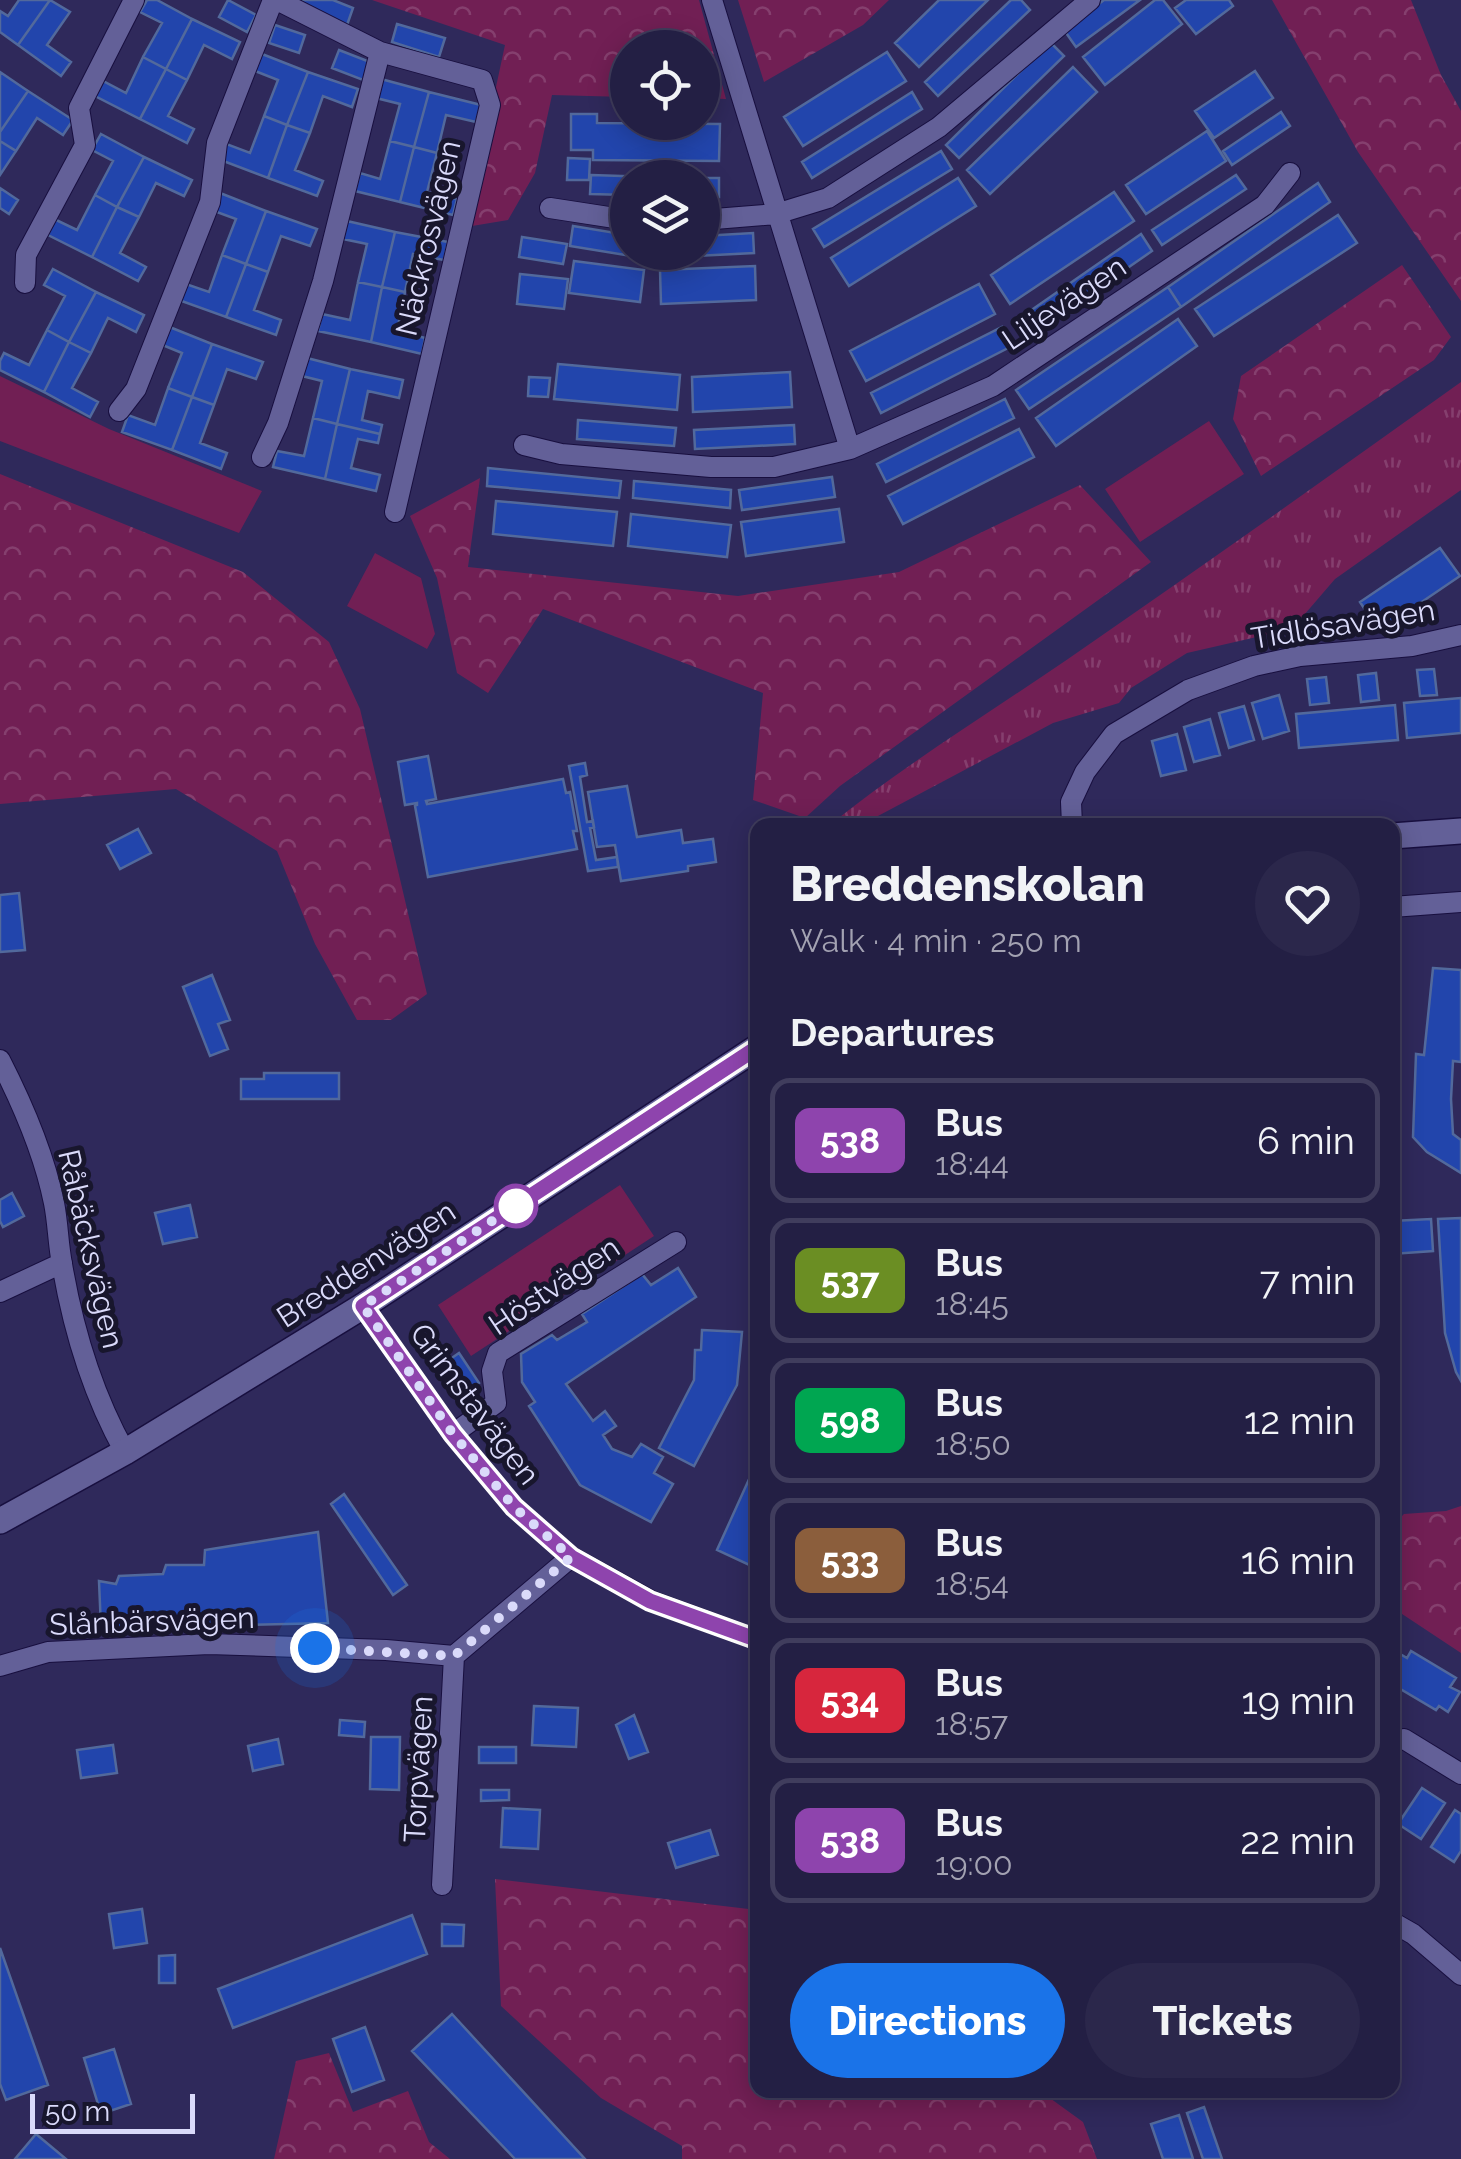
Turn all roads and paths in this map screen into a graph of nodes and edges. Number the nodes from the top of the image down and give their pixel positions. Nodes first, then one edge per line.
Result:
1 (134, 0) edge
2 (275, 0) edge
3 (712, 0) edge
4 (1090, 0) edge
5 (380, 52) junction
6 (1290, 173) dead end
7 (550, 208) dead end
8 (776, 214) junction
9 (610, 217) edge
10 (720, 219) edge
11 (25, 283) dead end
12 (119, 412) dead end
13 (524, 445) dead end
14 (850, 449) junction
15 (262, 457) dead end
16 (396, 512) dead end
17 (1461, 635) edge
18 (1071, 818) edge
19 (1461, 831) edge
20 (1400, 835) edge
21 (1461, 902) edge
22 (1400, 906) edge
23 (750, 1052) edge
24 (0, 1060) edge
25 (676, 1242) dead end
26 (62, 1263) junction
27 (0, 1292) edge
28 (363, 1306) junction
29 (453, 1434) junction
30 (125, 1452) junction
31 (0, 1521) edge
32 (571, 1557) junction
33 (750, 1637) edge
34 (454, 1656) junction
35 (0, 1666) edge
36 (1404, 1739) dead end
37 (1461, 1774) edge
38 (442, 1884) dead end
39 (1400, 1927) edge
40 (1461, 1975) edge

1 - 11 street
2 - 5 street, Näckrosvägen
2 - 12 street, Näckrosvägen
3 - 8 street
4 - 8 street
5 - 15 street
5 - 16 street, Näckrosvägen
6 - 14 street, Liljevägen
7 - 9 street
8 - 10 street
8 - 14 street
13 - 14 street, Liljevägen
17 - 18 street, Tidlösavägen
19 - 20 street
21 - 22 street
23 - 28 street, Breddenvägen
24 - 26 street, Råbäcksvägen
25 - 29 street, Höstvägen
26 - 27 street
26 - 30 street, Råbäcksvägen
28 - 29 street, Grimstavägen
28 - 30 street, Breddenvägen
29 - 32 street, Grimstavägen
30 - 31 street, Breddenvägen
32 - 33 street, Grimstavägen
32 - 34 street
34 - 35 street, Slånbärsvägen
34 - 38 street, Torpvägen
36 - 37 street
39 - 40 street

